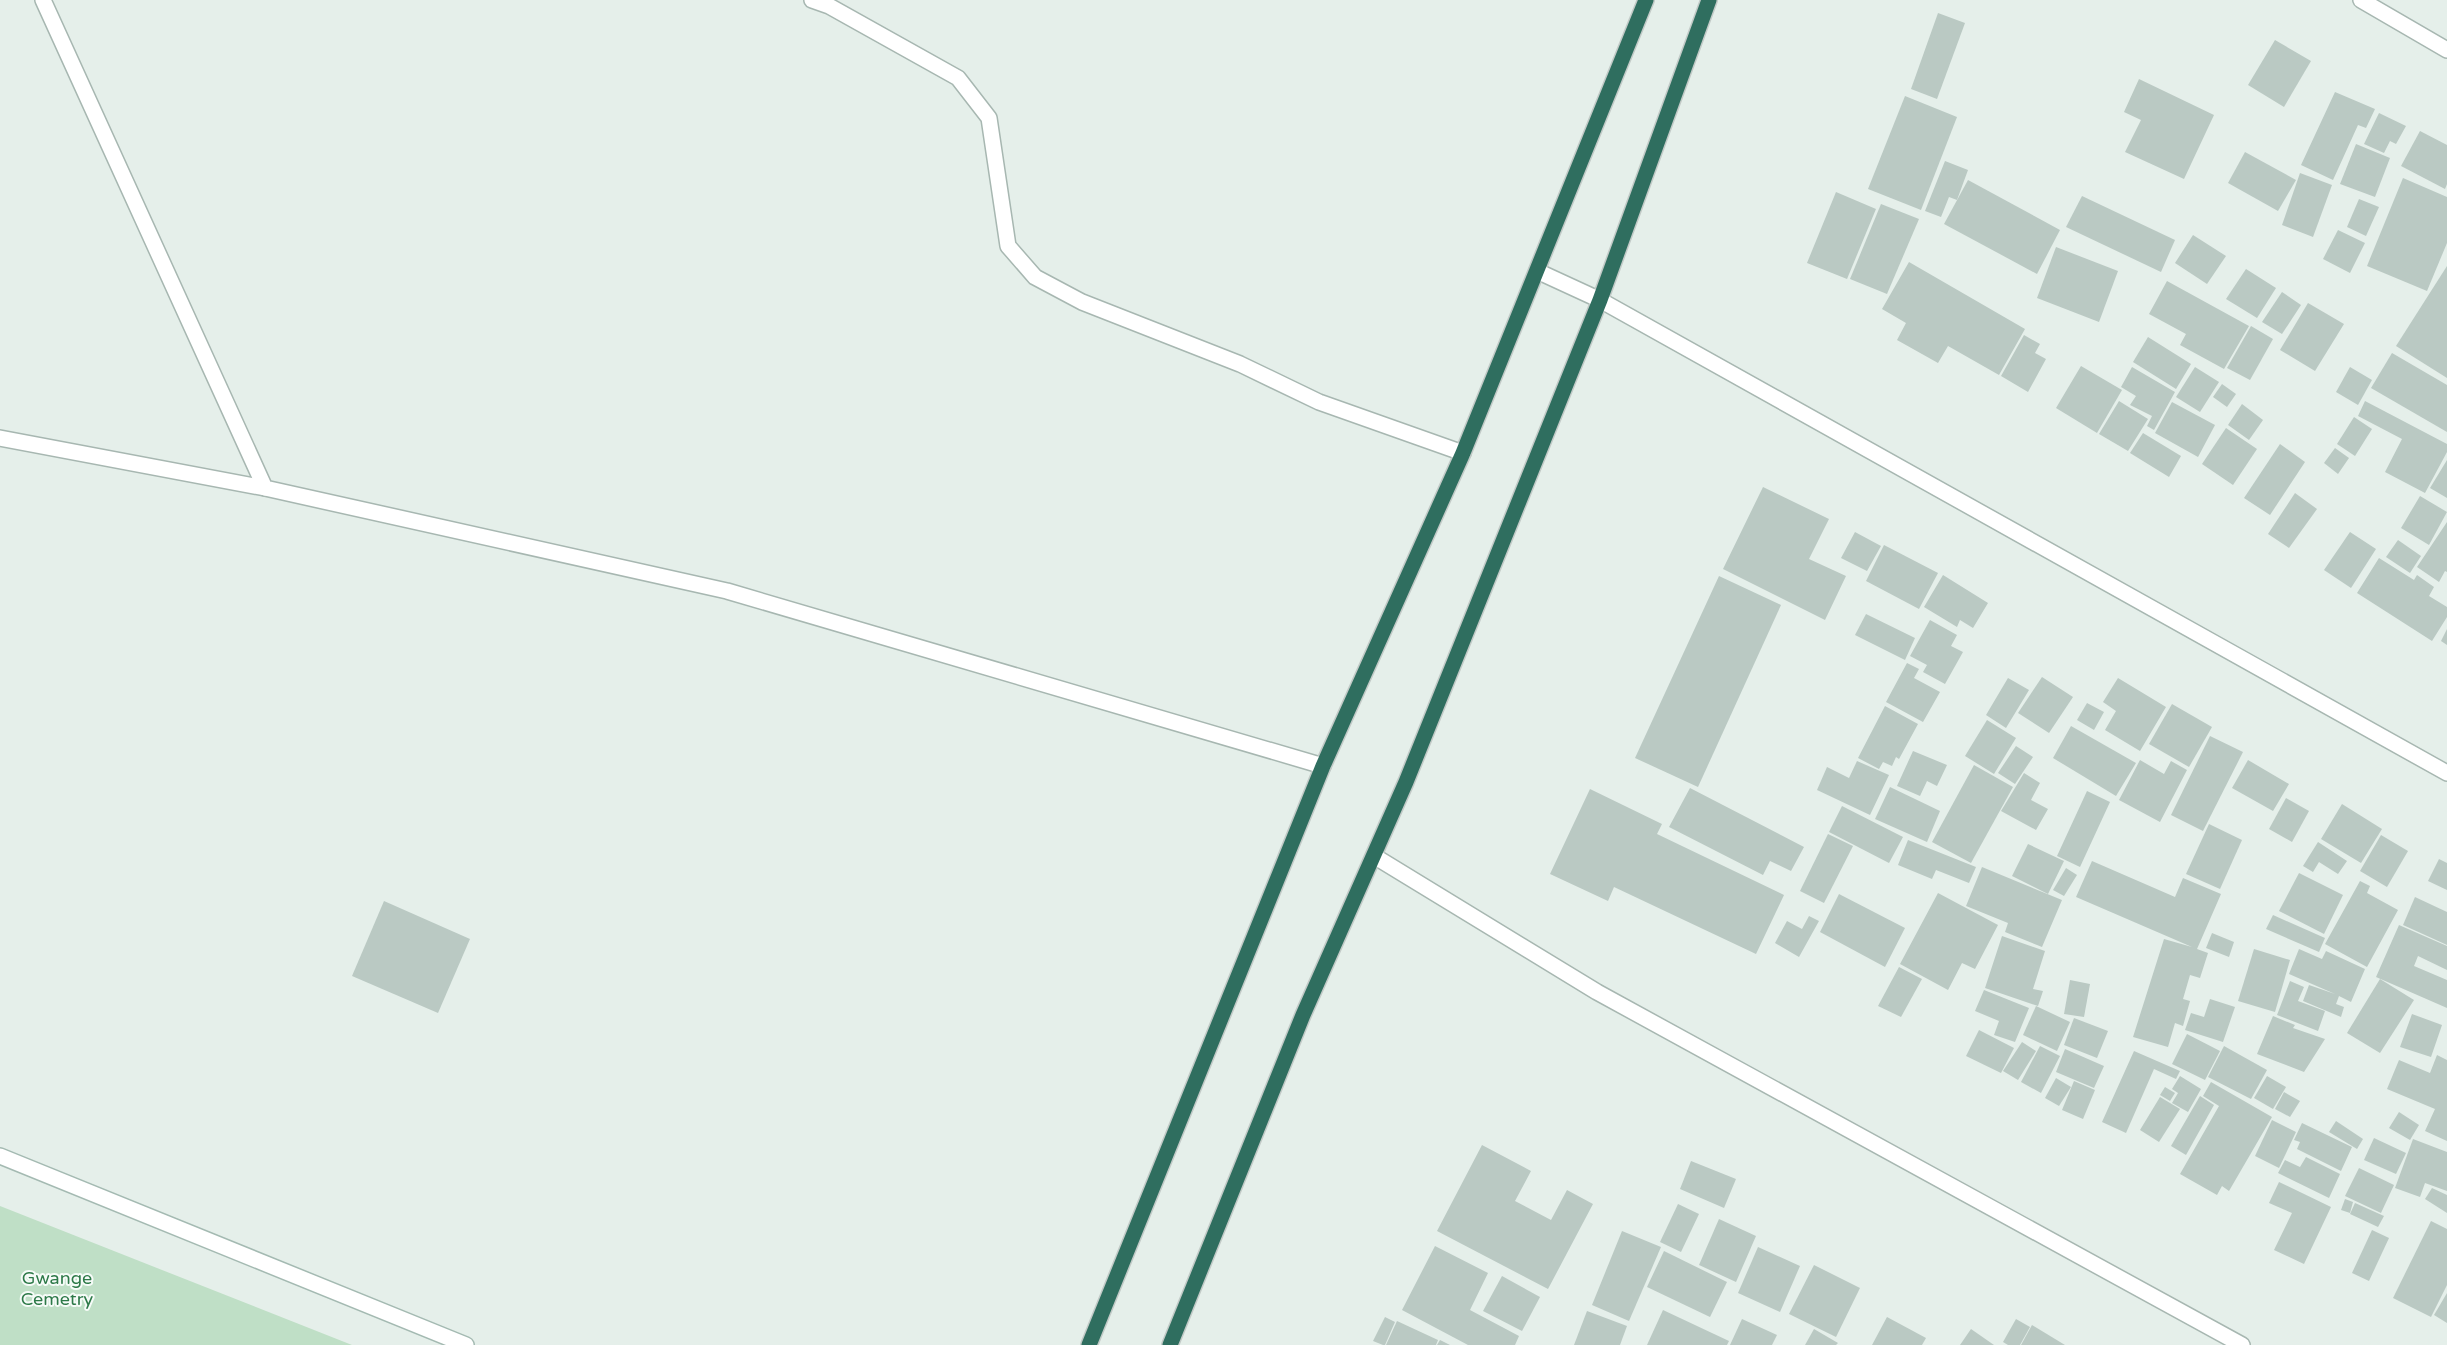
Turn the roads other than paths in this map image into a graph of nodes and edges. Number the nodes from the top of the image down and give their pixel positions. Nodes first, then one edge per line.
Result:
1 (43, 0) edge
2 (812, 0) edge
3 (1646, 0) edge
4 (1709, 0) edge
5 (2360, 0) edge
6 (2447, 50) edge
7 (1537, 270) junction
8 (1600, 300) junction
9 (0, 438) edge
10 (1463, 453) junction
11 (266, 488) junction
12 (1323, 766) junction
13 (2447, 773) edge
14 (1374, 856) junction
15 (0, 1156) edge
16 (466, 1345) edge
17 (1089, 1345) edge
18 (1170, 1345) edge
19 (2242, 1345) edge

1 - 11 street
2 - 10 street
3 - 7 highway
4 - 8 highway
5 - 6 street
7 - 8 street
7 - 10 highway
8 - 13 street
8 - 14 highway
9 - 11 street
10 - 12 highway
11 - 12 street
12 - 17 highway
14 - 18 highway
14 - 19 street
15 - 16 street

